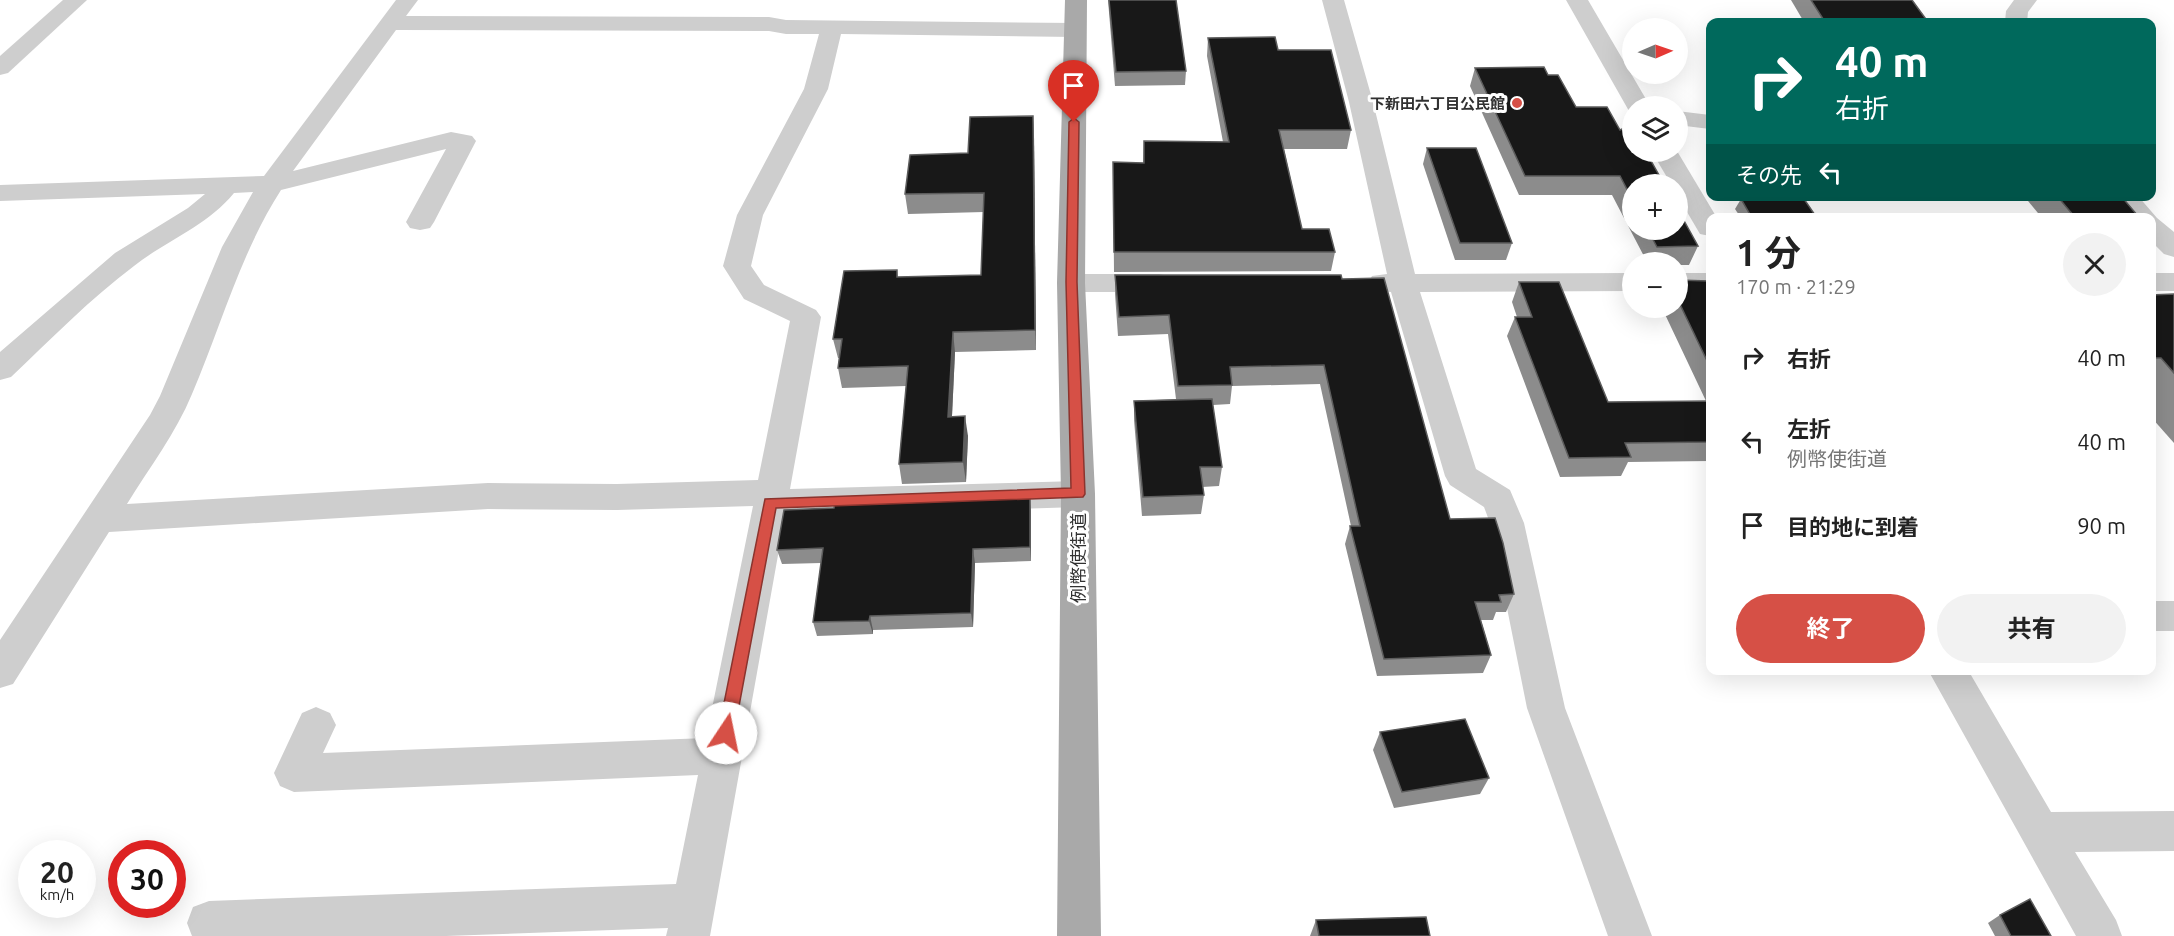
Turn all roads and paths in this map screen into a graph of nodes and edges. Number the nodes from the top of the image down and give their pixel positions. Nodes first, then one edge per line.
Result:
1 (76, 0) edge
2 (407, 0) edge
3 (1333, 0) edge
4 (1577, 0) edge
5 (2026, 0) edge
6 (1075, 15) edge
7 (2016, 18) edge
8 (390, 23) junction
9 (832, 27) junction
10 (0, 68) edge
11 (1632, 96) edge
12 (1688, 119) edge
13 (1706, 122) edge
14 (1671, 162) edge
15 (227, 184) junction
16 (272, 184) junction
17 (0, 193) edge
18 (2129, 201) edge
19 (2139, 213) edge
20 (1706, 221) edge
21 (420, 222) dead end
22 (2156, 230) edge
23 (2174, 248) edge
24 (1071, 282) junction
25 (1622, 282) edge
26 (1688, 282) edge
27 (1706, 282) edge
28 (2156, 282) edge
29 (2174, 282) edge
30 (1190, 283) edge
31 (1356, 283) edge
32 (1403, 283) junction
33 (0, 369) edge
34 (1078, 494) junction
35 (771, 497) junction
36 (101, 519) junction
37 (2156, 616) edge
38 (2174, 616) edge
39 (0, 672) edge
40 (1950, 675) edge
41 (316, 725) dead end
42 (721, 756) junction
43 (2174, 831) edge
44 (2040, 832) junction
45 (691, 921) edge
46 (209, 923) dead end
47 (1079, 936) edge
48 (1630, 936) edge
49 (2100, 936) edge

1 - 10 street
2 - 8 street
3 - 32 street
4 - 11 street
5 - 7 street
6 - 9 street
6 - 24 main road, 例幣使街道
8 - 9 street
8 - 16 street
9 - 35 street
12 - 13 street
14 - 20 street
15 - 16 street
15 - 17 street
15 - 33 street
16 - 21 street
16 - 36 street
18 - 19 street
22 - 23 street
24 - 30 street
24 - 34 main road, 例幣使街道
25 - 32 street
26 - 27 street
28 - 29 street
31 - 32 street
32 - 48 street
34 - 35 street
34 - 47 main road, 例幣使街道
35 - 36 street
35 - 42 street
36 - 39 street
37 - 38 street
40 - 44 street
41 - 42 street
42 - 45 street
43 - 44 street
44 - 49 street
45 - 46 street

